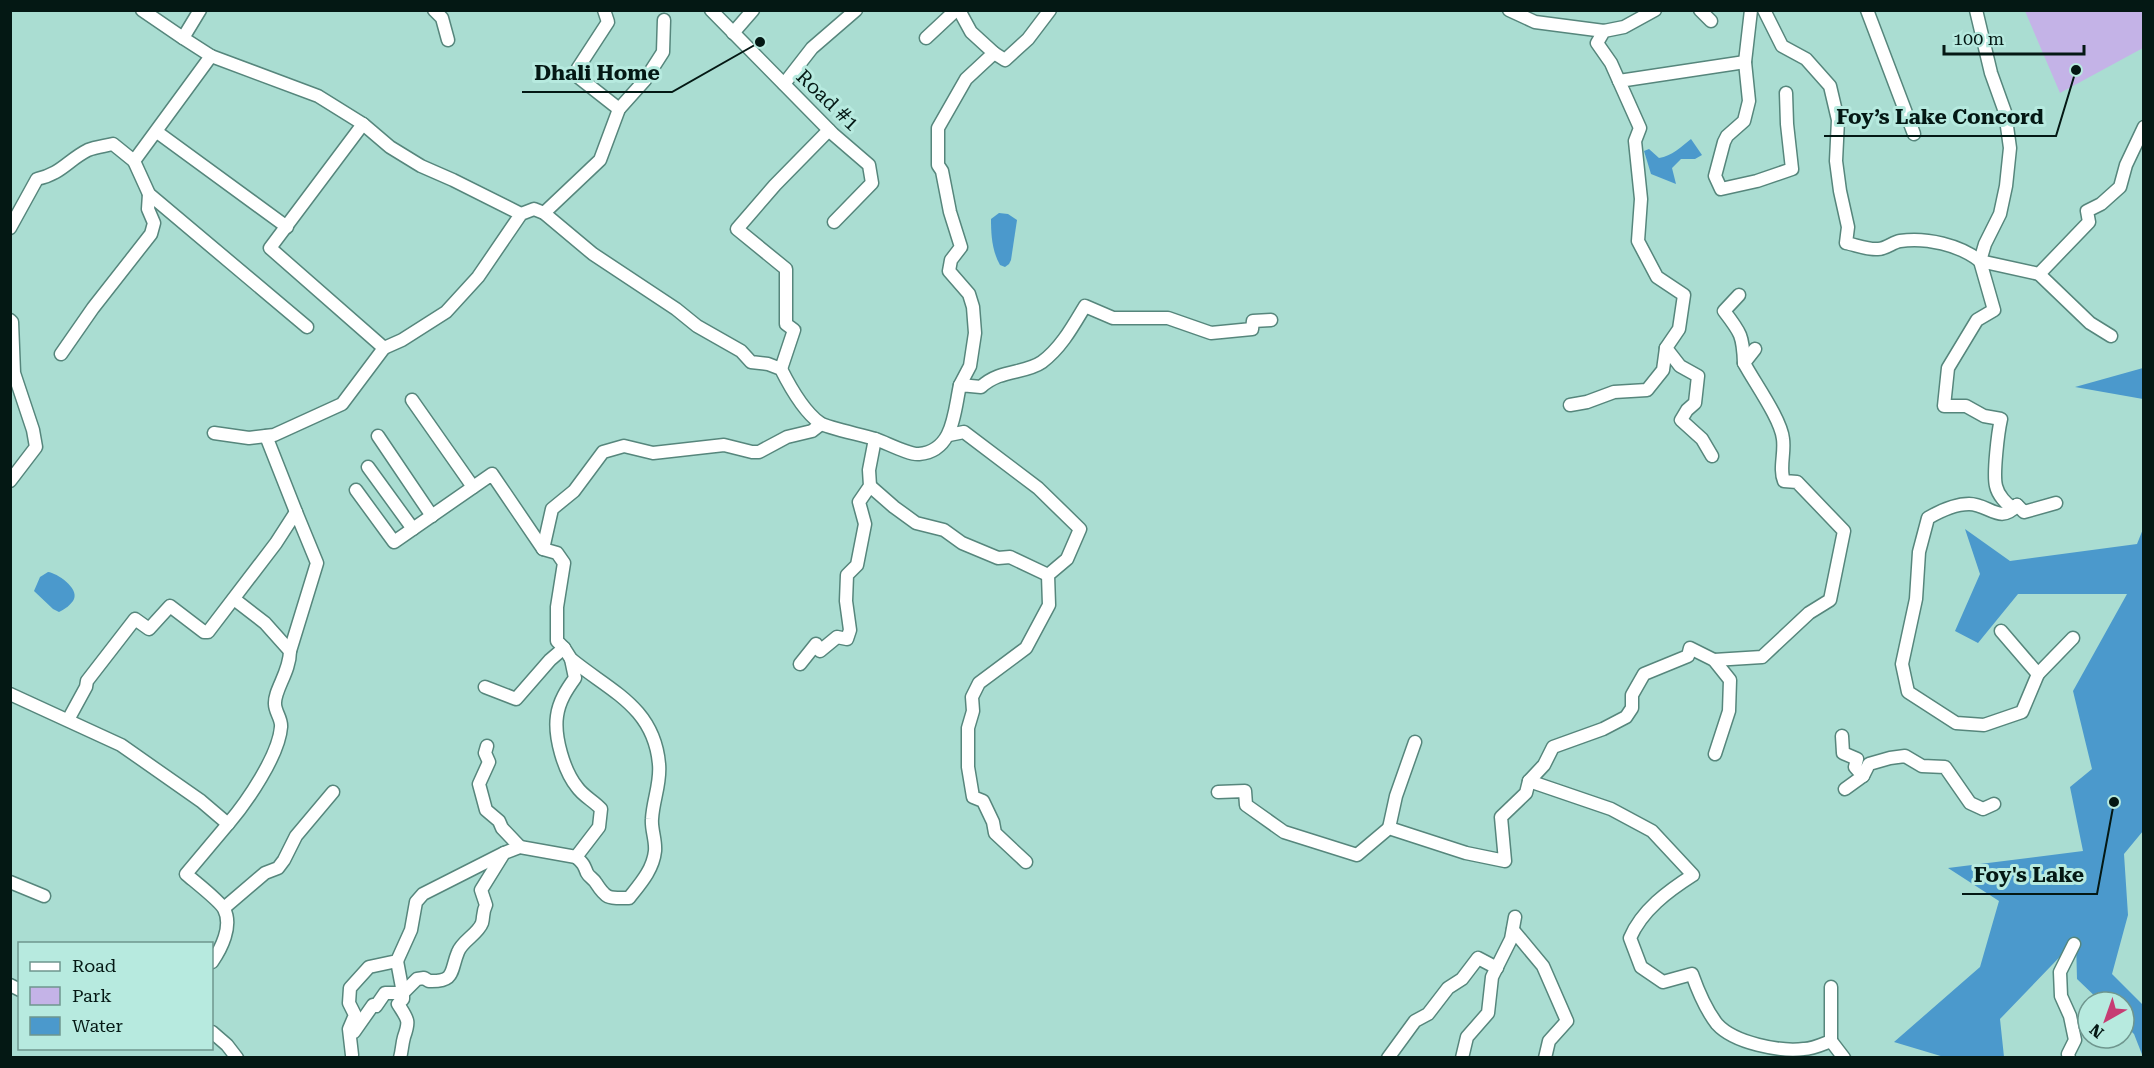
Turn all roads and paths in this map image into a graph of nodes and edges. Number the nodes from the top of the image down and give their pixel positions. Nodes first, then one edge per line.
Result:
1 (142, 10) edge
2 (200, 10) edge
3 (434, 10) edge
4 (604, 10) edge
5 (711, 10) edge
6 (753, 10) edge
7 (958, 10) edge
8 (1050, 10) edge
9 (1509, 10) edge
10 (1655, 10) edge
11 (1700, 10) edge
12 (1751, 10) edge
13 (1764, 10) edge
14 (1867, 10) edge
15 (1976, 10) edge
16 (847, 13) edge
17 (664, 20) dead end
18 (1711, 21) dead end
19 (1604, 31) junction
20 (733, 33) junction
21 (183, 38) junction
22 (926, 38) dead end
23 (448, 40) dead end
24 (994, 53) junction
25 (211, 56) junction
26 (1745, 62) junction
27 (1619, 81) junction
28 (784, 84) junction
29 (1786, 93) dead end
30 (619, 109) junction
31 (363, 124) junction
32 (2144, 127) edge
33 (829, 130) junction
34 (157, 132) junction
35 (1914, 134) dead end
36 (134, 162) junction
37 (148, 194) junction
38 (544, 213) junction
39 (521, 214) junction
40 (834, 222) dead end
41 (287, 227) junction
42 (10, 228) edge
43 (1980, 261) junction
44 (2039, 274) junction
45 (1739, 295) dead end
46 (10, 320) edge
47 (1271, 320) dead end
48 (307, 327) dead end
49 (2111, 336) dead end
50 (384, 348) junction
51 (1666, 348) junction
52 (1755, 350) dead end
53 (61, 354) dead end
54 (1744, 363) junction
55 (781, 369) junction
56 (960, 385) junction
57 (412, 400) dead end
58 (1570, 405) dead end
59 (821, 424) junction
60 (214, 433) dead end
61 (949, 435) junction
62 (266, 436) junction
63 (378, 436) dead end
64 (875, 439) junction
65 (1712, 456) dead end
66 (368, 467) dead end
67 (10, 481) edge
68 (870, 486) junction
69 (473, 487) junction
70 (356, 490) dead end
71 (2056, 503) dead end
72 (2018, 505) junction
73 (296, 512) junction
74 (432, 516) junction
75 (413, 530) junction
76 (543, 549) junction
77 (1048, 575) junction
78 (234, 599) junction
79 (2001, 631) dead end
80 (2073, 638) dead end
81 (290, 651) junction
82 (568, 654) junction
83 (1714, 660) junction
84 (800, 664) dead end
85 (2038, 674) junction
86 (485, 687) dead end
87 (10, 694) edge
88 (68, 720) junction
89 (1842, 736) dead end
90 (1415, 742) dead end
91 (487, 746) dead end
92 (1716, 754) dead end
93 (1863, 776) junction
94 (1529, 781) junction
95 (1845, 789) dead end
96 (333, 792) dead end
97 (1218, 792) dead end
98 (1995, 804) dead end
99 (228, 824) junction
100 (1389, 828) junction
101 (520, 847) junction
102 (504, 853) junction
103 (576, 857) junction
104 (1026, 862) dead end
105 (10, 882) edge
106 (44, 896) dead end
107 (224, 908) junction
108 (2074, 944) dead end
109 (412, 947) dead end
110 (213, 960) edge
111 (1497, 968) junction
112 (399, 969) junction
113 (1831, 987) dead end
114 (385, 993) junction
115 (403, 993) junction
116 (213, 1033) edge
117 (350, 1037) junction
118 (1831, 1041) junction
119 (353, 1057) edge
120 (237, 1058) edge
121 (400, 1058) edge
122 (1388, 1058) edge
123 (1462, 1058) edge
124 (1545, 1058) edge
125 (1844, 1058) edge
126 (2069, 1058) edge

1 - 21 street
2 - 21 street
3 - 23 street
4 - 30 street
5 - 20 street, Road #1
6 - 20 street
7 - 22 street
7 - 24 street
8 - 24 street
9 - 19 street
10 - 19 street
11 - 18 street
12 - 26 street
13 - 43 street
14 - 35 street
15 - 43 street
16 - 28 street
17 - 30 street
19 - 27 street
20 - 28 street, Road #1
21 - 25 street
24 - 56 street
25 - 31 street
25 - 34 street
26 - 27 street
26 - 29 street
27 - 51 street
28 - 33 street, Road #1
30 - 38 street
31 - 39 street
31 - 41 street
32 - 44 street
33 - 40 street, Road #1
33 - 55 street
34 - 36 street
34 - 41 street
36 - 37 street
36 - 42 street
37 - 48 street
37 - 53 street
38 - 39 street
38 - 55 street
39 - 50 street
41 - 50 street
43 - 44 street
43 - 72 street
44 - 49 street
45 - 54 street
46 - 67 street
47 - 56 street
50 - 62 street
51 - 58 street
51 - 65 street
52 - 54 street
54 - 83 street
55 - 59 street
56 - 61 street
57 - 69 street
59 - 64 street
59 - 76 street
60 - 62 street
61 - 64 street
61 - 77 street
62 - 73 street
63 - 74 street
64 - 68 street
66 - 75 street
68 - 77 street
68 - 84 street
69 - 74 street
69 - 76 street
70 - 75 street
71 - 72 street
72 - 85 street
73 - 78 street
73 - 81 street
74 - 75 street
76 - 82 street
77 - 104 street
78 - 81 street
78 - 88 street
79 - 85 street
80 - 85 street
81 - 99 street
82 - 86 street
82 - 103 street
82 - 103 street
83 - 92 street
83 - 94 street
87 - 88 street
88 - 99 street
89 - 93 street
90 - 100 street
91 - 101 street
93 - 95 street
93 - 98 street
94 - 100 street
94 - 118 street
96 - 107 street
97 - 100 street
99 - 107 street
101 - 102 street
101 - 103 street
102 - 112 street
102 - 115 street
105 - 106 street
107 - 110 street
108 - 126 street
109 - 112 street
111 - 122 street
111 - 123 street
111 - 124 street
112 - 114 street
112 - 115 street
112 - 117 street
113 - 118 street
114 - 115 street
114 - 117 street
115 - 121 street
116 - 120 street
117 - 119 street
118 - 125 street

